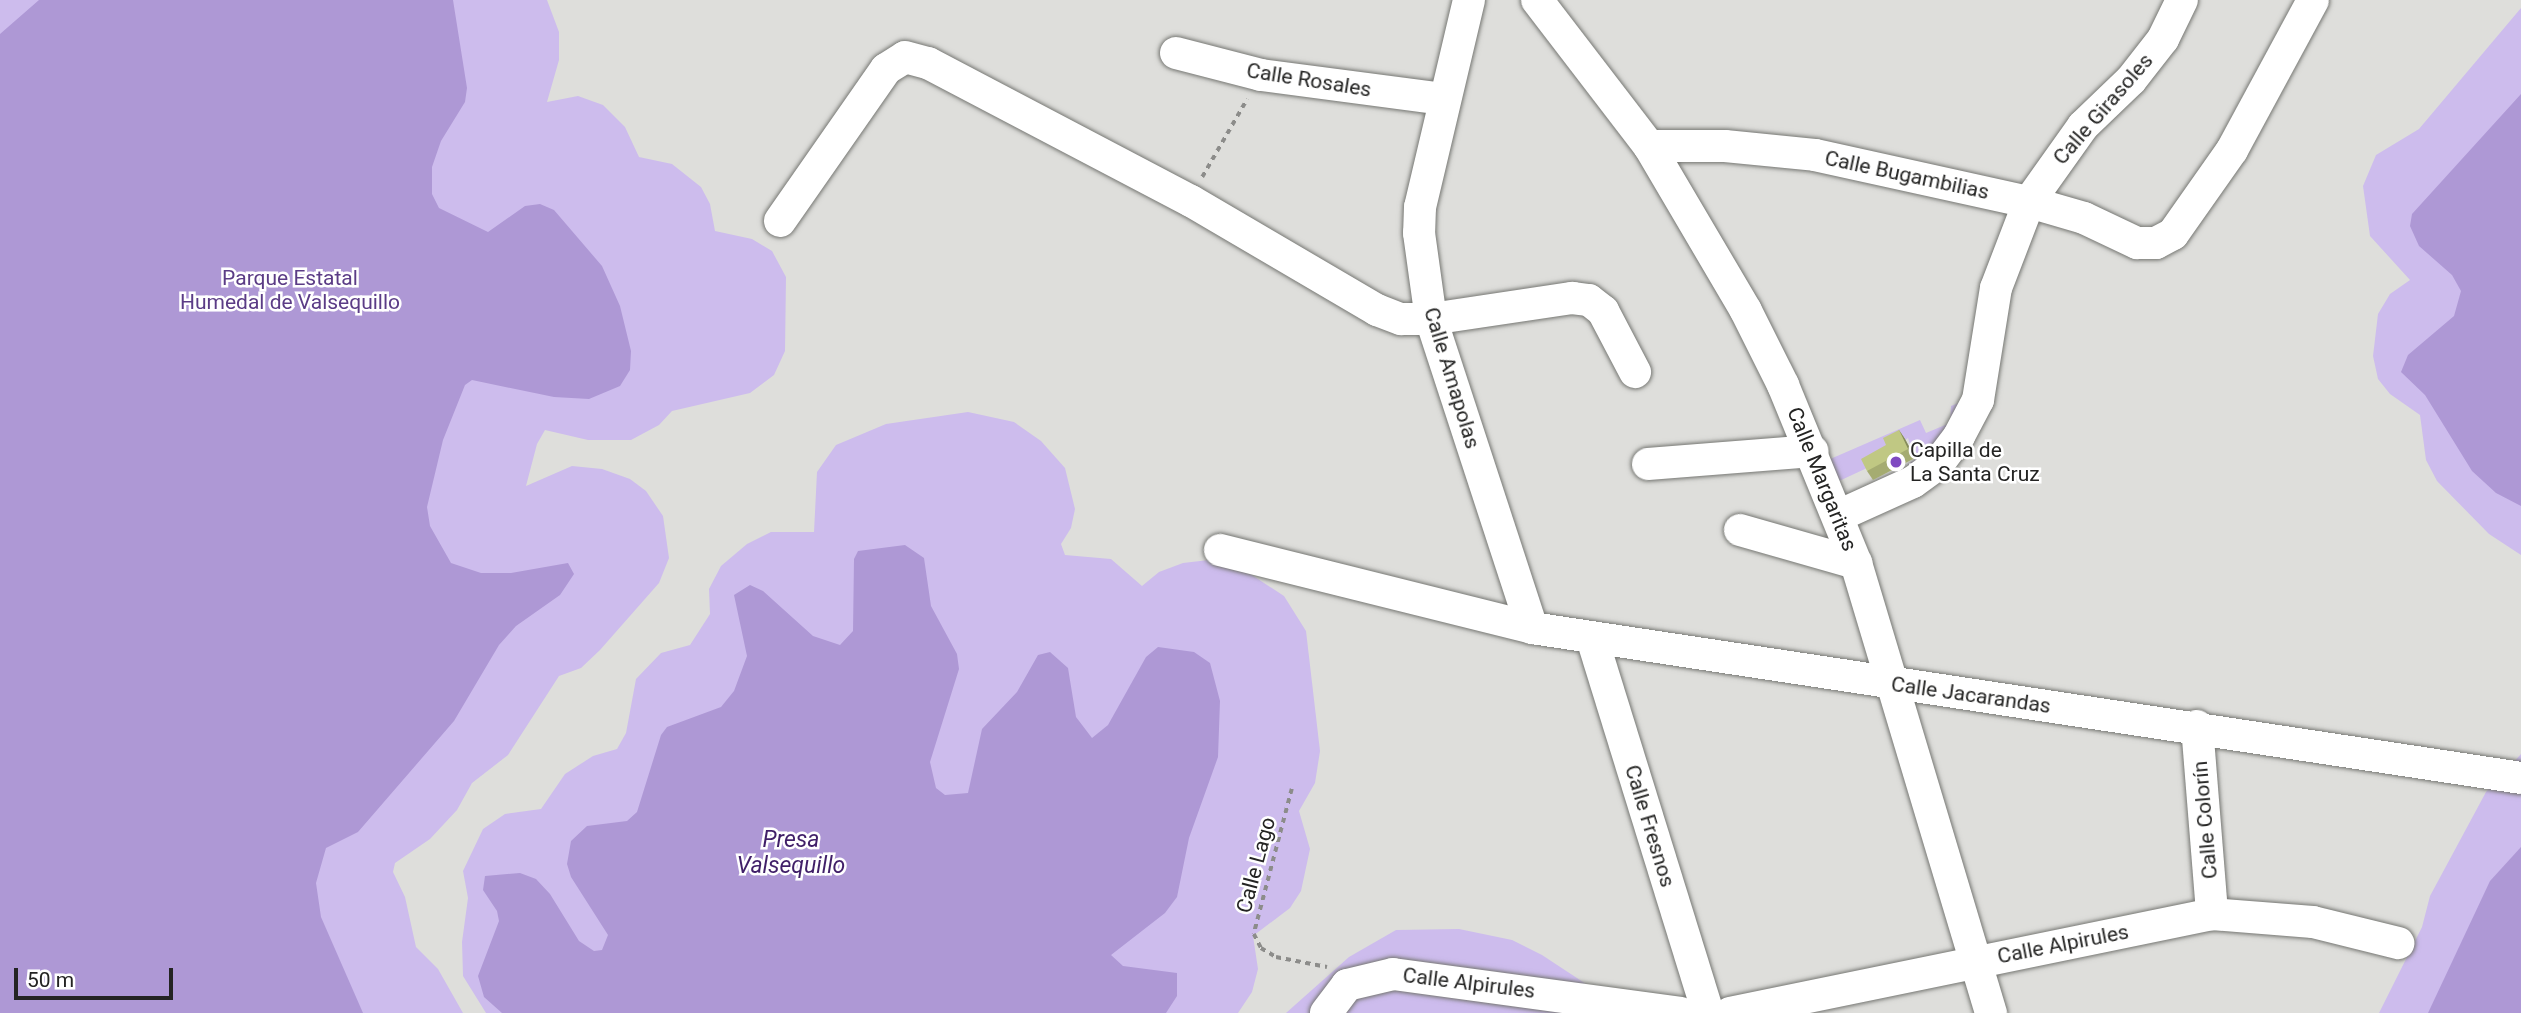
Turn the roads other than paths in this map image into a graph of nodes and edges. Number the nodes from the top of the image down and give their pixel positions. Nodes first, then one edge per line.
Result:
1 (1469, 0) edge
2 (1537, 0) edge
3 (2182, 0) edge
4 (2313, 0) edge
5 (1176, 53) dead end
6 (1444, 99) junction
7 (1649, 146) junction
8 (2029, 202) junction
9 (780, 221) dead end
10 (1431, 319) junction
11 (1635, 372) dead end
12 (1812, 451) junction
13 (1648, 464) dead end
14 (1838, 516) junction
15 (1740, 530) dead end
16 (1220, 550) dead end
17 (1856, 563) junction
18 (1532, 628) junction
19 (1592, 638) junction
20 (1891, 684) junction
21 (2197, 726) junction
22 (2521, 778) edge
23 (2213, 914) junction
24 (2398, 943) dead end
25 (1976, 962) junction
26 (1326, 1013) edge
27 (1680, 1013) edge
28 (1708, 1013) edge
29 (1730, 1013) edge
30 (1991, 1013) edge

1 - 6 street, Calle Amapolas
2 - 7 street, Calle Margaritas
3 - 8 street, Calle Girasoles
4 - 8 street, Calle Bugambilias
5 - 6 street, Calle Rosales
6 - 10 street, Calle Amapolas
7 - 8 street, Calle Bugambilias
7 - 12 street, Calle Margaritas
8 - 14 street, Calle Girasoles
9 - 10 street
10 - 11 street
10 - 18 street, Calle Amapolas
12 - 13 street
12 - 14 street, Calle Margaritas
14 - 17 street, Calle Margaritas
15 - 17 street
16 - 18 street, Calle Jacarandas
17 - 20 street, Calle Margaritas
18 - 19 street, Calle Jacarandas
19 - 20 street, Calle Jacarandas
19 - 28 street, Calle Fresnos
20 - 21 street, Calle Jacarandas
20 - 25 street, Calle Margaritas
21 - 22 street, Calle Jacarandas
21 - 23 street, Calle Colorín
23 - 24 street, Calle Alpirules
23 - 25 street, Calle Alpirules
25 - 29 street, Calle Alpirules
25 - 30 street, Calle Margaritas
26 - 27 street, Calle Alpirules

